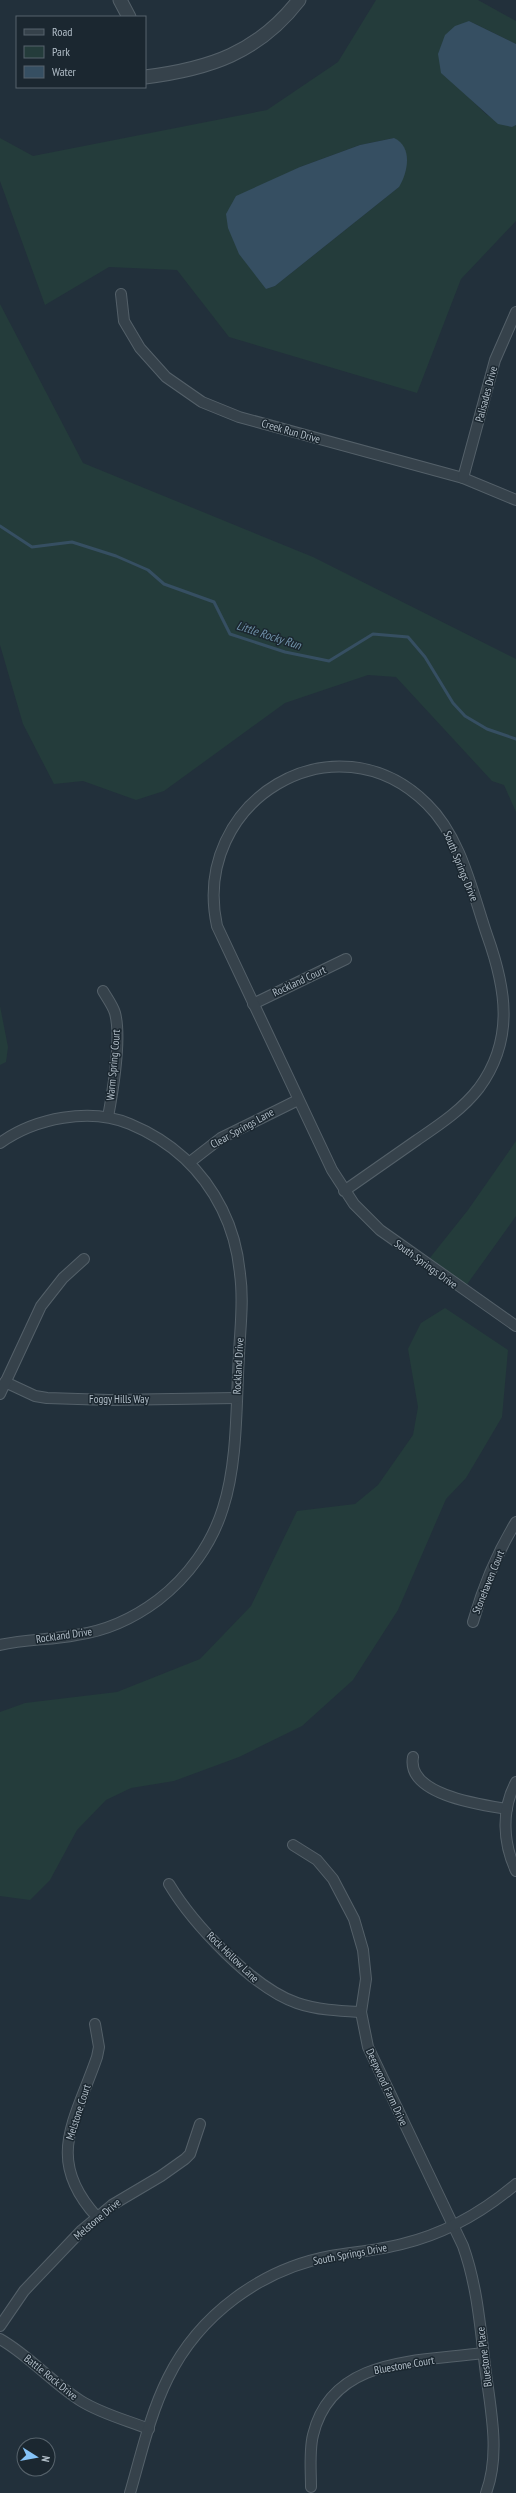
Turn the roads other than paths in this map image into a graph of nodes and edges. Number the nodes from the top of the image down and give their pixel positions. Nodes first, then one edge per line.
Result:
1 (120, 0) edge
2 (299, 0) edge
3 (128, 16) edge
4 (146, 76) edge
5 (121, 294) dead end
6 (516, 312) edge
7 (463, 478) junction
8 (516, 500) edge
9 (346, 959) dead end
10 (103, 992) dead end
11 (253, 1004) junction
12 (298, 1100) junction
13 (108, 1117) junction
14 (0, 1143) edge
15 (190, 1162) junction
16 (344, 1191) junction
17 (84, 1259) dead end
18 (516, 1326) edge
19 (5, 1382) junction
20 (0, 1394) edge
21 (236, 1398) junction
22 (516, 1522) edge
23 (473, 1622) dead end
24 (0, 1645) edge
25 (413, 1757) dead end
26 (516, 1782) edge
27 (506, 1809) junction
28 (293, 1845) dead end
29 (516, 1871) edge
30 (169, 1884) dead end
31 (361, 2012) junction
32 (95, 2024) dead end
33 (200, 2124) dead end
34 (516, 2184) edge
35 (97, 2217) junction
36 (452, 2225) junction
37 (0, 2326) edge
38 (0, 2339) edge
39 (483, 2354) junction
40 (149, 2429) junction
41 (311, 2486) dead end
42 (130, 2493) edge
43 (486, 2493) edge

1 - 3 street
2 - 4 street
5 - 7 street, Creek Run Drive
6 - 7 street, Palisades Drive
7 - 8 street, Creek Run Drive
9 - 11 street, Rockland Court
10 - 13 street, Warm Spring Court
11 - 12 street, South Springs Drive
11 - 16 street, South Springs Drive
12 - 15 street, Clear Springs Lane
12 - 16 street, South Springs Drive
13 - 14 street, Rockland Drive
13 - 15 street, Rockland Drive
15 - 21 street, Rockland Drive
16 - 18 street, South Springs Drive
17 - 19 street
19 - 20 street
19 - 21 street, Foggy Hills Way
21 - 24 street, Rockland Drive
22 - 23 street, Stonehaven Court
25 - 27 street
26 - 27 street
27 - 29 street
28 - 31 street, Deepwood Farm Drive
30 - 31 street, Rock Hollow Lane
31 - 36 street, Deepwood Farm Drive
32 - 35 street, Melstone Court
33 - 35 street, Melstone Drive
34 - 36 street, South Springs Drive
35 - 37 street, Melstone Drive
36 - 39 street, Bluestone Place
36 - 40 street, South Springs Drive
38 - 40 street, Battle Rock Drive
39 - 41 street, Bluestone Court
39 - 43 street, Bluestone Place
40 - 42 street, South Springs Drive

